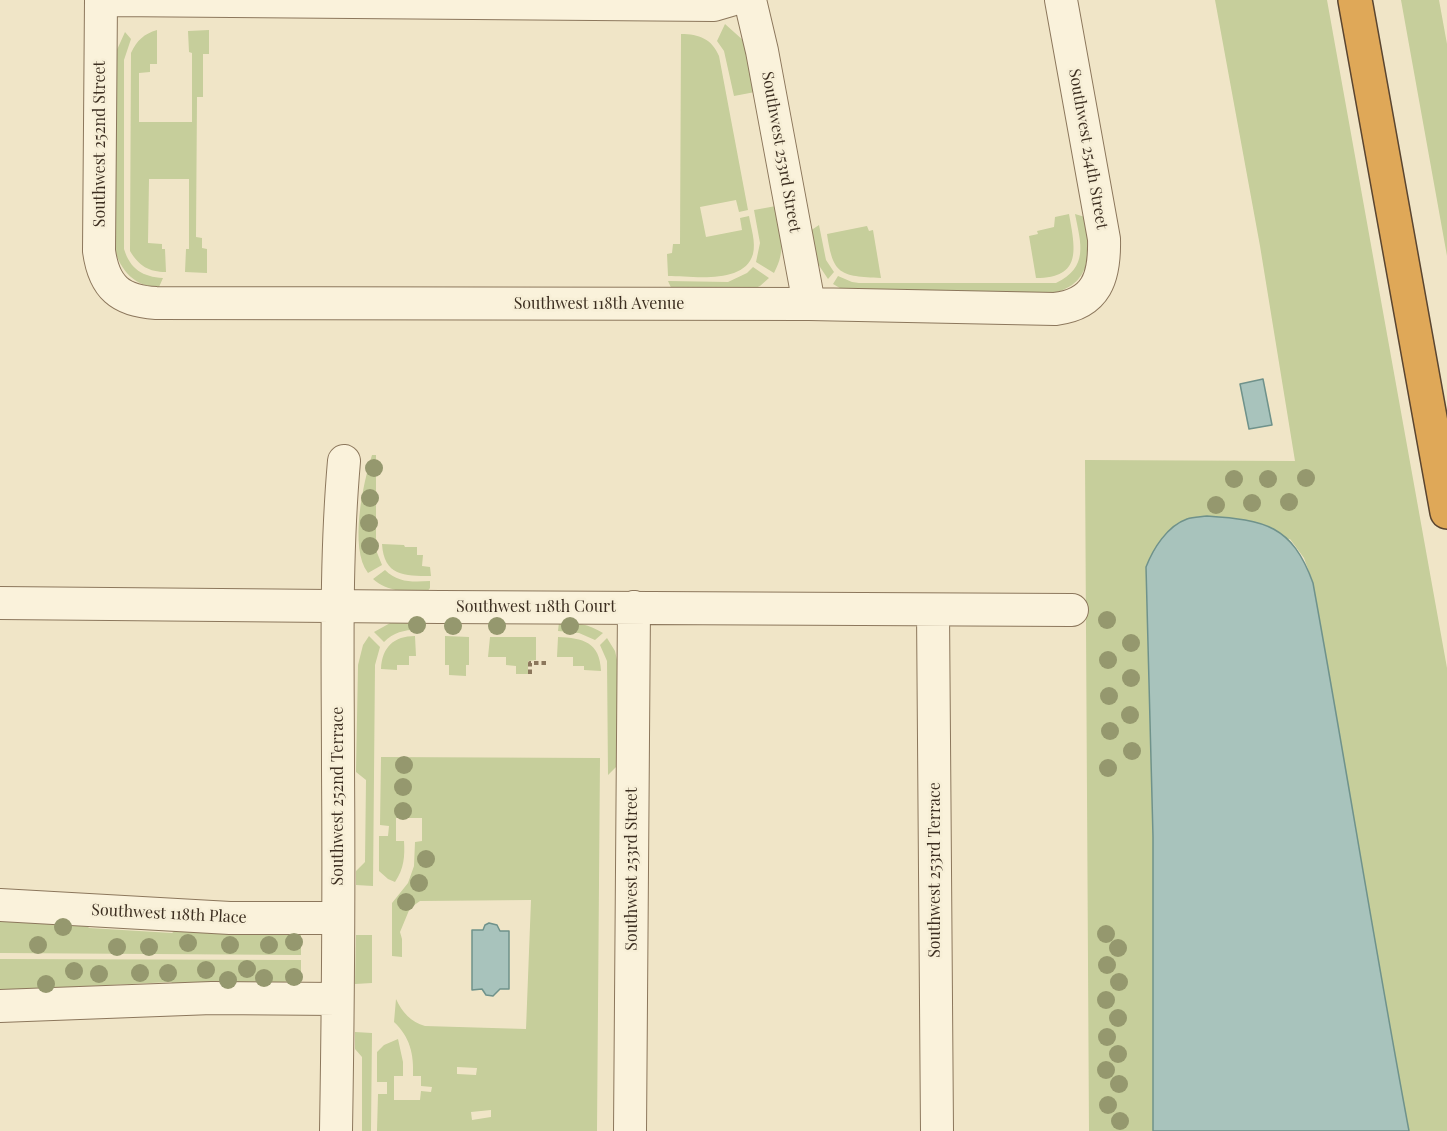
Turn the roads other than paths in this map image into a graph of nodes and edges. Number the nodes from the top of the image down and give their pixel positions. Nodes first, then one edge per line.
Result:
1 (80, 0) edge
2 (93, 0) edge
3 (101, 0) edge
4 (112, 0) edge
5 (731, 0) edge
6 (750, 0) edge
7 (1061, 0) edge
8 (1355, 0) edge
9 (111, 285) joint
10 (1090, 296) joint
11 (809, 304) junction
12 (344, 461) dead end
13 (1447, 512) edge
14 (0, 603) edge
15 (338, 605) junction
16 (634, 607) junction
17 (933, 610) junction
18 (1072, 610) dead end
19 (0, 905) edge
20 (338, 918) junction
21 (337, 999) junction
22 (0, 1006) edge
23 (336, 1131) edge
24 (630, 1131) edge
25 (936, 1131) edge

1 - 2 street
3 - 9 street, Southwest 252nd Street
4 - 5 street
6 - 11 street, Southwest 253rd Street
7 - 10 street, Southwest 254th Street
8 - 13 highway
9 - 11 street, Southwest 118th Avenue
10 - 11 street, Southwest 118th Avenue
12 - 15 street, Southwest 252nd Terrace
14 - 15 street, Southwest 118th Court
15 - 16 street, Southwest 118th Court
15 - 20 street, Southwest 252nd Terrace
16 - 17 street, Southwest 118th Court
16 - 24 street, Southwest 253rd Street
17 - 18 street, Southwest 118th Court
17 - 25 street, Southwest 253rd Terrace
19 - 20 street, Southwest 118th Place
20 - 21 street, Southwest 252nd Terrace
21 - 22 street
21 - 23 street, Southwest 252nd Terrace

